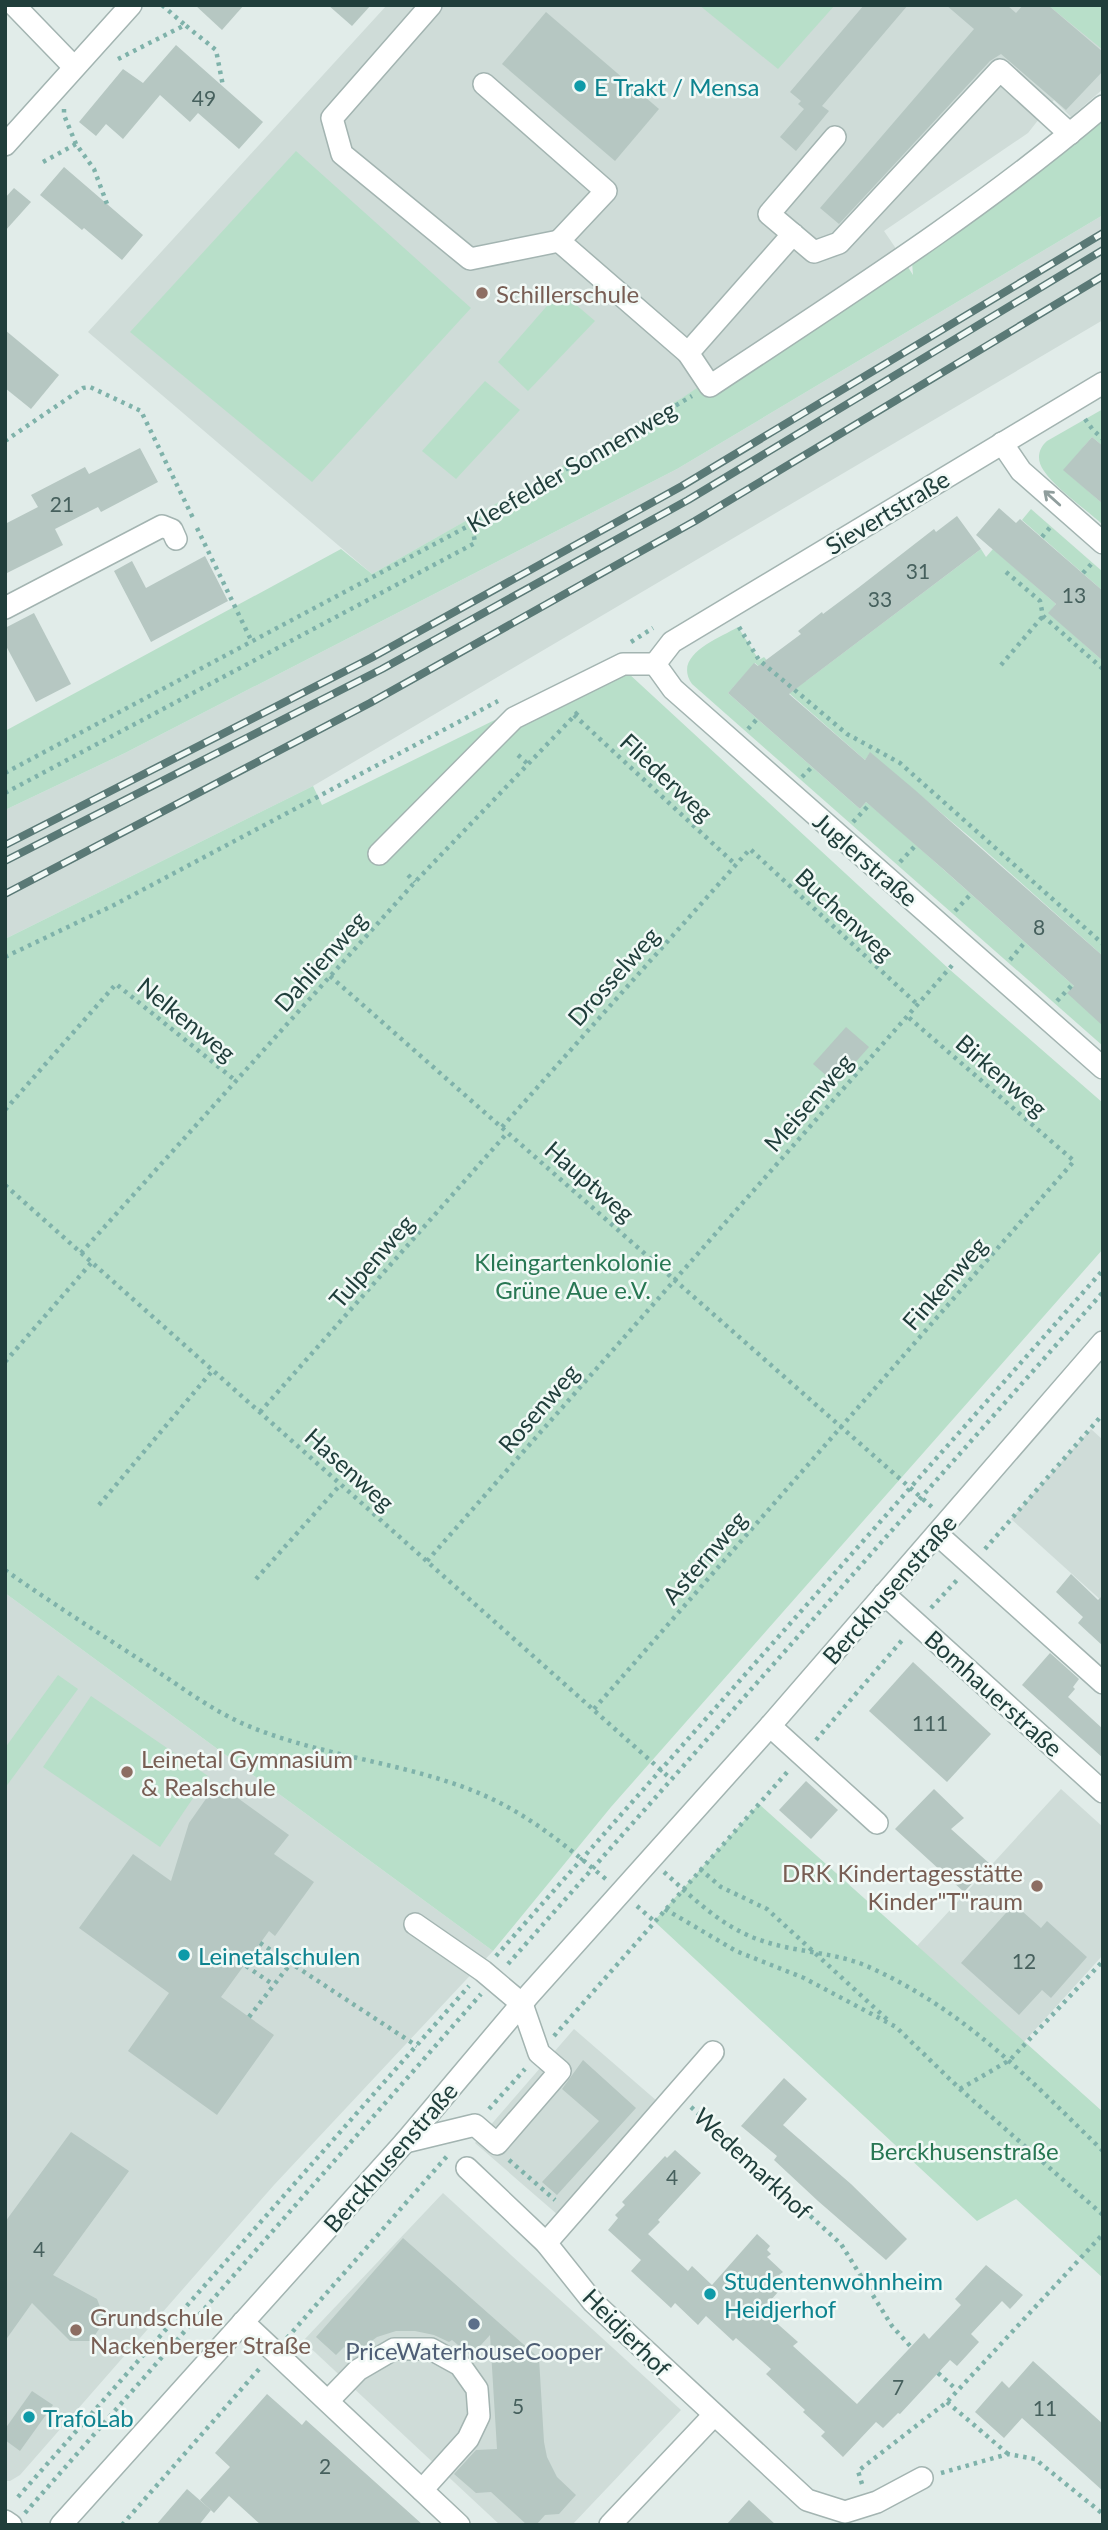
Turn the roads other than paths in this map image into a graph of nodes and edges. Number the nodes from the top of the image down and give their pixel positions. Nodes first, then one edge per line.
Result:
1 (14, 5) edge
2 (131, 5) edge
3 (431, 5) edge
4 (74, 66) junction
5 (484, 84) dead end
6 (1103, 106) edge
7 (1070, 134) junction
8 (835, 137) dead end
9 (5, 145) edge
10 (793, 234) junction
11 (559, 241) junction
12 (688, 353) junction
13 (1103, 383) edge
14 (1002, 443) junction
15 (176, 538) dead end
16 (1103, 543) edge
17 (5, 608) edge
18 (655, 664) junction
19 (379, 854) dead end
20 (1103, 1068) edge
21 (1103, 1342) edge
22 (937, 1534) junction
23 (884, 1594) junction
24 (1103, 1683) edge
25 (769, 1726) junction
26 (1103, 1792) edge
27 (877, 1823) dead end
28 (415, 1924) dead end
29 (522, 2004) junction
30 (713, 2052) dead end
31 (405, 2142) junction
32 (467, 2168) dead end
33 (546, 2244) junction
34 (243, 2322) junction
35 (328, 2401) junction
36 (714, 2415) junction
37 (922, 2478) road end
38 (422, 2490) junction
39 (61, 2525) edge
40 (459, 2525) edge
41 (610, 2525) edge

1 - 4 street
2 - 4 street
3 - 11 street
4 - 9 street
5 - 11 street
6 - 7 street
7 - 10 street
7 - 12 street
8 - 10 street
10 - 12 street
11 - 12 street
13 - 14 street, Sievertstraße
16 -> 14 street
14 - 18 street, Sievertstraße
15 - 17 street
18 - 19 street
18 - 20 street, Juglerstraße
21 - 22 street, Berckhusenstraße
22 - 23 street, Berckhusenstraße
22 - 24 street
23 - 25 street, Berckhusenstraße
23 - 26 street, Bomhauerstraße
25 - 27 street
25 - 29 street, Berckhusenstraße
28 - 29 street
29 - 31 street, Berckhusenstraße
29 - 31 street
30 - 33 street, Wedemarkhof
31 - 34 street, Berckhusenstraße
32 - 33 street, Heidjerhof
33 - 36 street, Heidjerhof
34 - 35 street
34 - 39 street, Berckhusenstraße
35 - 38 street
35 - 38 street
36 - 37 street, Heidjerhof
36 - 41 street
38 - 40 street

